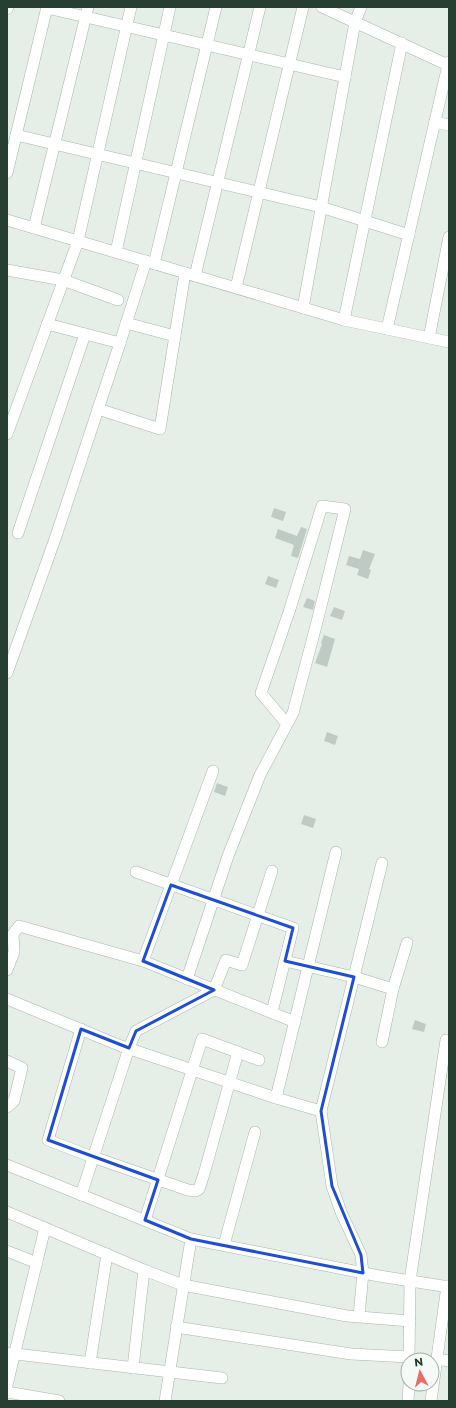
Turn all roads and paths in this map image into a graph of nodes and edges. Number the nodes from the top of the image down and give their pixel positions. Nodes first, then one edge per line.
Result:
1 (47, 7) edge
2 (131, 7) edge
3 (170, 7) edge
4 (216, 7) edge
5 (260, 7) edge
6 (303, 7) edge
7 (322, 7) edge
8 (361, 7) edge
9 (86, 12) edge
10 (355, 22) junction
11 (127, 26) junction
12 (164, 35) junction
13 (402, 43) junction
14 (207, 45) junction
15 (248, 55) junction
16 (289, 64) junction
17 (449, 64) edge
18 (345, 78) junction
19 (435, 122) junction
20 (449, 126) edge
21 (16, 135) junction
22 (55, 144) junction
23 (97, 154) junction
24 (136, 163) junction
25 (7, 173) edge
26 (176, 173) junction
27 (217, 182) junction
28 (259, 192) junction
29 (321, 207) junction
30 (7, 220) edge
31 (364, 221) junction
32 (34, 228) junction
33 (409, 235) junction
34 (449, 237) edge
35 (78, 241) junction
36 (116, 252) junction
37 (150, 263) junction
38 (7, 270) edge
39 (190, 275) junction
40 (63, 280) junction
41 (236, 288) junction
42 (118, 300) dead end
43 (302, 308) junction
44 (344, 320) junction
45 (126, 323) junction
46 (47, 324) junction
47 (387, 329) junction
48 (85, 334) junction
49 (175, 336) junction
50 (429, 338) junction
51 (449, 342) edge
52 (120, 343) junction
53 (98, 409) junction
54 (7, 434) edge
55 (18, 533) dead end
56 (7, 674) edge
57 (287, 724) junction
58 (213, 771) dead end
59 (336, 852) dead end
60 (382, 863) dead end
61 (272, 871) dead end
62 (136, 872) dead end
63 (171, 885) junction
64 (213, 900) junction
65 (257, 915) junction
66 (407, 943) dead end
67 (143, 961) junction
68 (285, 961) junction
69 (308, 966) junction
70 (7, 970) edge
71 (354, 977) junction
72 (187, 979) junction
73 (393, 989) junction
74 (214, 990) junction
75 (7, 999) edge
76 (272, 1012) junction
77 (295, 1022) junction
78 (81, 1029) junction
79 (446, 1040) dead end
80 (382, 1042) dead end
81 (129, 1048) junction
82 (238, 1052) junction
83 (259, 1060) dead end
84 (7, 1061) edge
85 (193, 1071) junction
86 (229, 1082) junction
87 (276, 1098) junction
88 (7, 1107) edge
89 (321, 1111) junction
90 (255, 1132) dead end
91 (94, 1157) junction
92 (7, 1165) edge
93 (158, 1180) junction
94 (82, 1195) junction
95 (7, 1212) edge
96 (145, 1220) junction
97 (45, 1228) junction
98 (191, 1239) junction
99 (224, 1245) junction
100 (7, 1251) edge
101 (107, 1254) junction
102 (37, 1262) junction
103 (144, 1270) junction
104 (363, 1273) junction
105 (410, 1281) junction
106 (183, 1285) junction
107 (448, 1286) edge
108 (359, 1316) junction
109 (410, 1321) junction
110 (176, 1327) junction
111 (409, 1352) edge
112 (437, 1352) edge
113 (11, 1353) edge
114 (400, 1358) edge
115 (90, 1363) junction
116 (133, 1368) junction
117 (170, 1372) junction
118 (222, 1378) dead end
119 (7, 1385) edge
120 (7, 1392) edge
121 (23, 1398) edge
122 (59, 1401) edge
123 (165, 1401) edge

1 - 9 street
1 - 21 street
2 - 11 street
3 - 12 street
4 - 14 street
5 - 15 street
6 - 16 street
7 - 10 street
8 - 10 street
9 - 11 street
9 - 22 street
10 - 13 street
10 - 18 street
11 - 12 street
11 - 23 street
12 - 14 street
12 - 24 street
13 - 17 street
13 - 31 street
14 - 15 street
14 - 26 street
15 - 16 street
15 - 27 street
16 - 18 street
16 - 28 street
17 - 19 street
18 - 29 street
19 - 20 street
19 - 33 street
21 - 22 street
21 - 25 street
22 - 23 street
22 - 32 street
23 - 24 street
23 - 35 street
24 - 26 street
24 - 36 street
26 - 27 street
26 - 37 street
27 - 28 street
27 - 39 street
28 - 29 street
28 - 41 street
29 - 31 street
29 - 43 street
30 - 32 street
31 - 33 street
31 - 44 street
32 - 35 street
33 - 47 street
34 - 50 street
35 - 36 street
35 - 40 street
36 - 37 street
37 - 39 street
37 - 45 street
38 - 40 street
39 - 41 street
39 - 49 street
40 - 42 street
40 - 46 street
41 - 43 street
43 - 44 street
44 - 47 street
45 - 49 street
45 - 52 street
46 - 48 street
46 - 54 street
47 - 50 street
48 - 52 street
48 - 55 street
49 - 53 street
50 - 51 street
52 - 53 street
53 - 56 street
57 - 57 street
57 - 64 street
58 - 63 street
59 - 69 street
60 - 71 street
61 - 65 street
62 - 63 street
63 - 64 street
63 - 67 street
64 - 65 street
64 - 72 street
65 - 68 street
65 - 74 street
66 - 73 street
67 - 70 street
67 - 72 street
68 - 69 street
68 - 76 street
69 - 71 street
69 - 77 street
71 - 73 street
71 - 89 street
72 - 74 street
73 - 80 street
74 - 76 street
74 - 81 street
75 - 78 street
76 - 77 street
77 - 87 street
78 - 81 street
78 - 91 street
79 - 105 street
81 - 85 street
81 - 91 street
82 - 83 street
82 - 85 street
82 - 86 street
84 - 88 street
85 - 86 street
85 - 93 street
86 - 87 street
86 - 93 street
87 - 89 street
89 - 104 street
90 - 99 street
91 - 93 street
91 - 94 street
92 - 94 street
93 - 96 street
94 - 96 street
95 - 97 street
96 - 98 street
97 - 101 street
97 - 102 street
98 - 99 street
98 - 106 street
99 - 104 street
100 - 102 street
101 - 103 street
101 - 115 street
102 - 113 street
103 - 106 street
103 - 116 street
104 - 105 street
104 - 108 street
105 - 107 street
105 - 109 street
106 - 108 street
106 - 110 street
107 - 112 street
108 - 109 street
109 - 111 street
110 - 114 street
110 - 117 street
113 - 115 street
113 - 119 street
115 - 116 street
116 - 117 street
117 - 118 street
117 - 123 street
120 - 121 street
121 - 122 street

